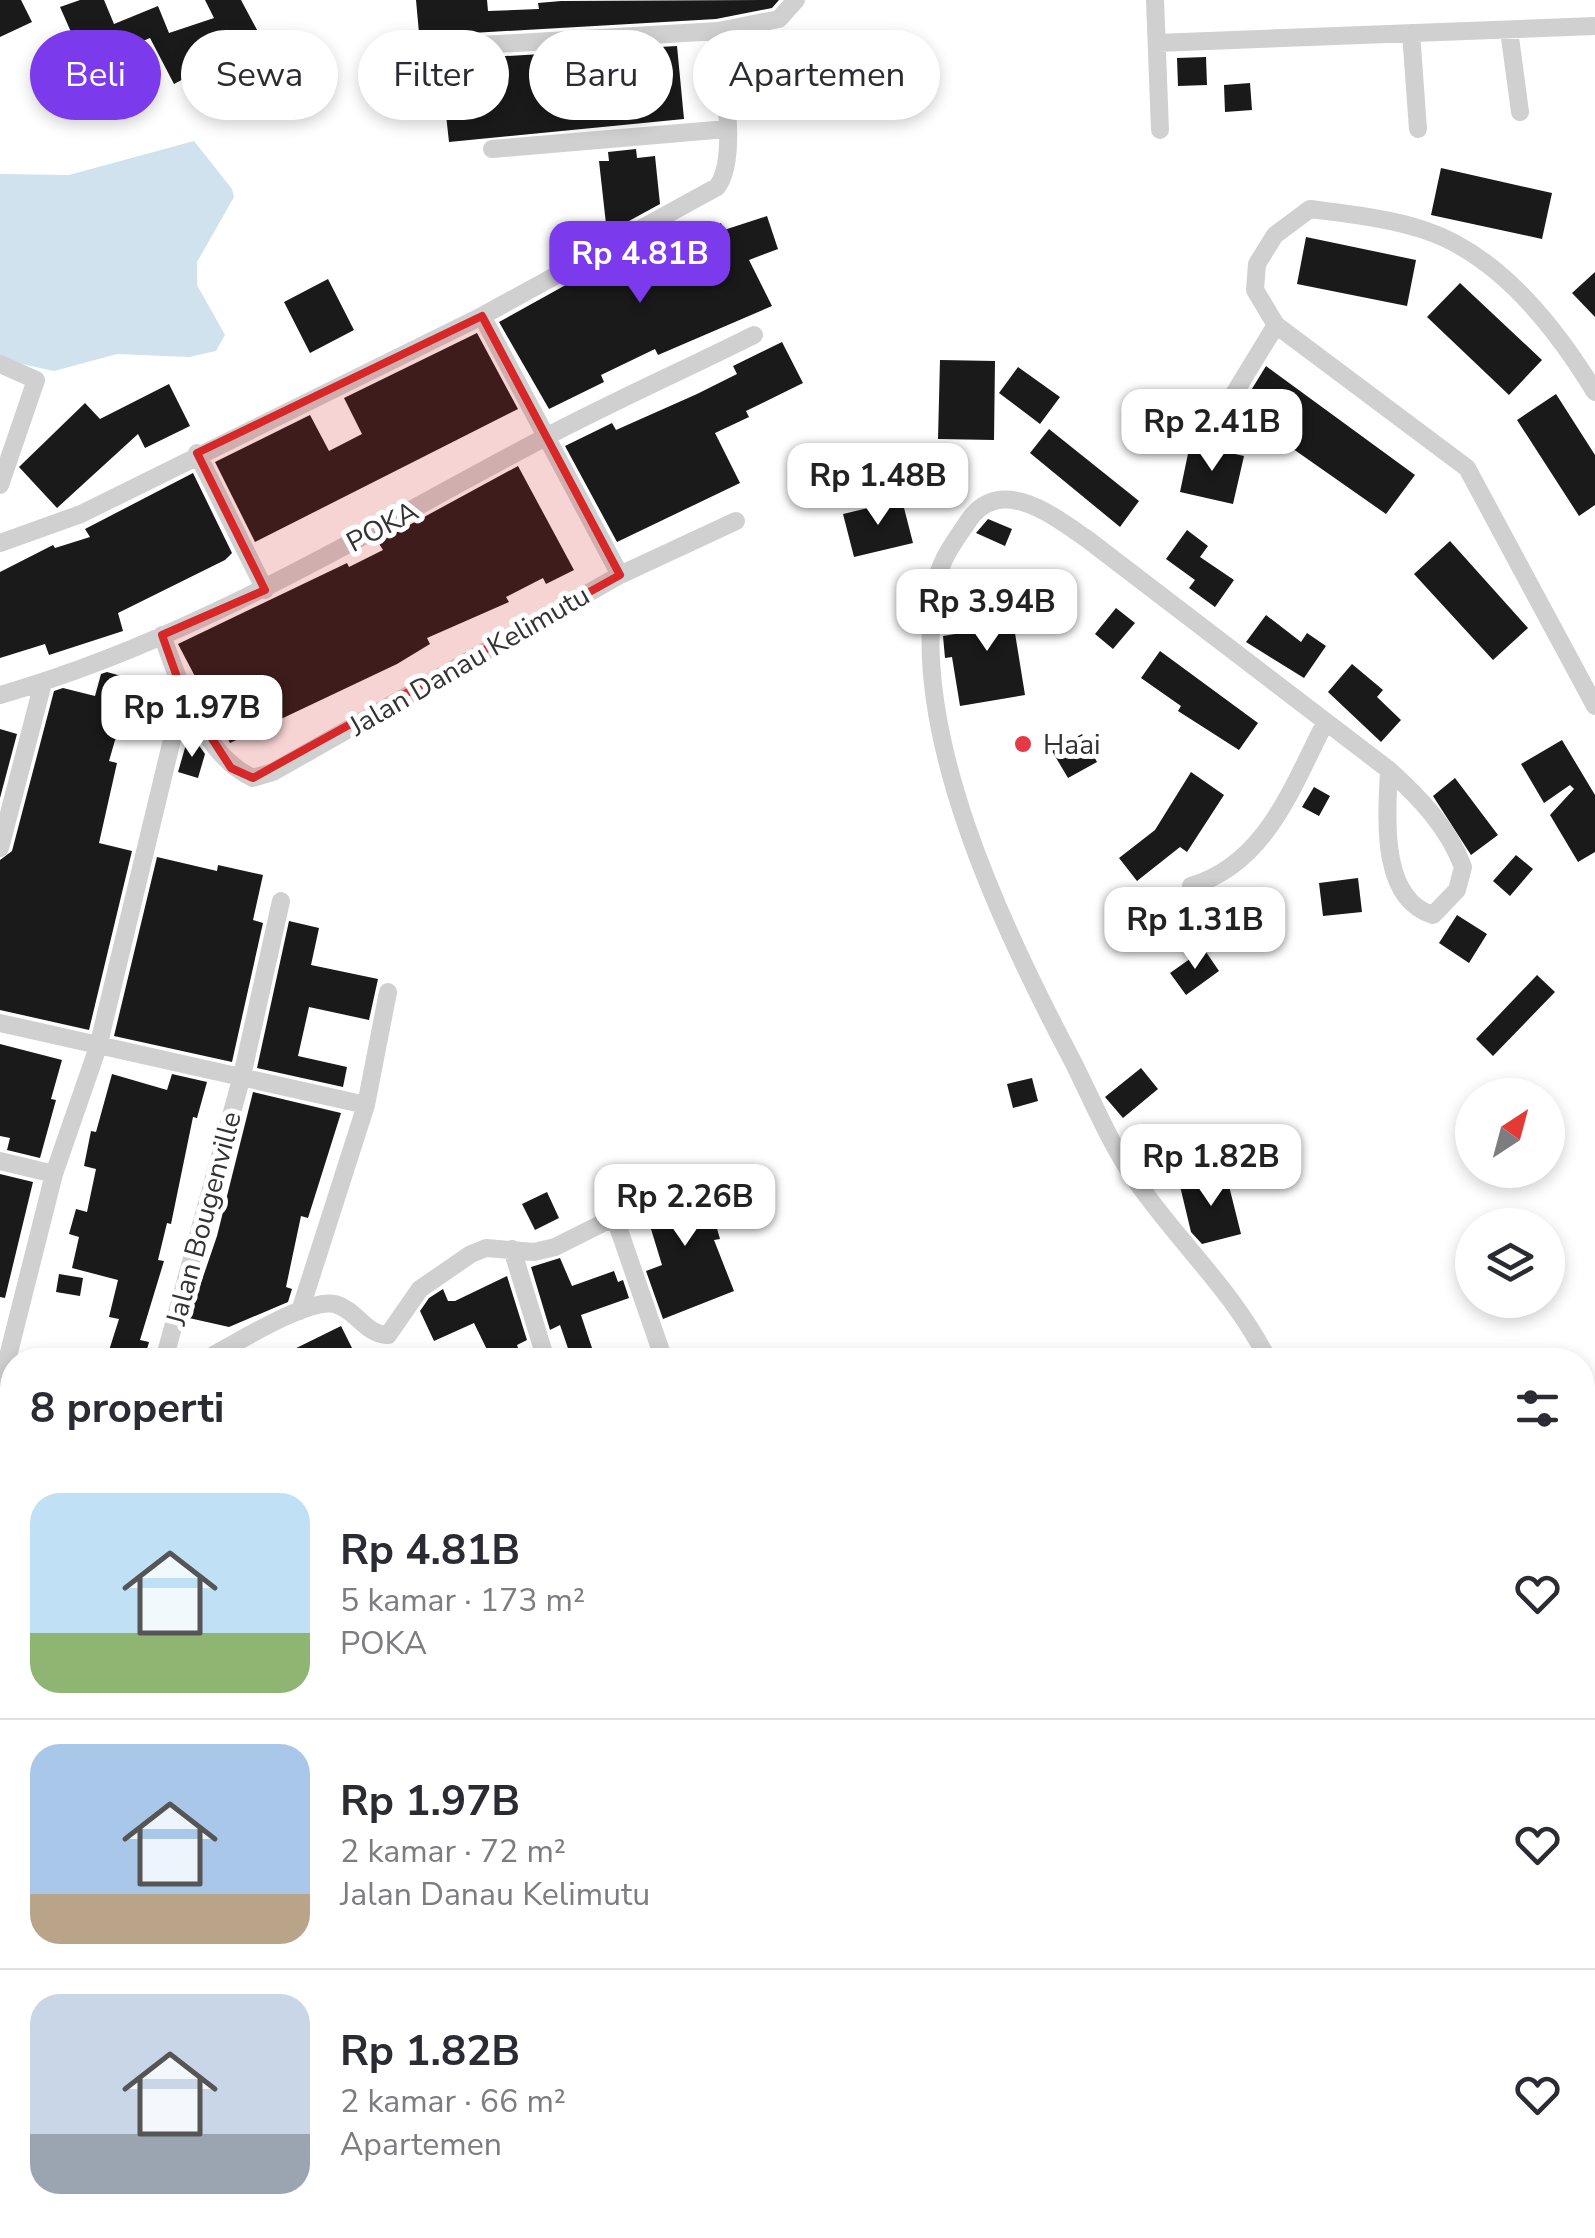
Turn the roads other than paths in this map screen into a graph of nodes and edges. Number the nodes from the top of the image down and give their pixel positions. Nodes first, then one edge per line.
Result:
1 (796, 0) edge
2 (1155, 0) edge
3 (1595, 26) edge
4 (723, 30) edge
5 (1509, 30) junction
6 (693, 32) edge
7 (1411, 34) junction
8 (1156, 42) junction
9 (509, 43) edge
10 (1520, 112) dead end
11 (727, 120) edge
12 (728, 129) junction
13 (1418, 129) dead end
14 (1160, 130) dead end
15 (492, 149) dead end
16 (482, 316) junction
17 (1276, 326) junction
18 (754, 335) dead end
19 (0, 364) edge
20 (1595, 392) edge
21 (1228, 435) dead end
22 (545, 438) junction
23 (197, 453) junction
24 (0, 486) edge
25 (736, 521) dead end
26 (0, 542) edge
27 (620, 575) junction
28 (264, 590) junction
29 (162, 636) junction
30 (43, 683) junction
31 (183, 694) junction
32 (0, 695) edge
33 (1595, 706) edge
34 (1325, 723) junction
35 (1388, 770) junction
36 (0, 848) edge
37 (1191, 886) dead end
38 (281, 901) dead end
39 (388, 992) dead end
40 (0, 1023) edge
41 (98, 1047) junction
42 (242, 1076) junction
43 (366, 1106) junction
44 (0, 1162) edge
45 (54, 1174) junction
46 (512, 1249) junction
47 (9, 1306) edge
48 (300, 1311) junction
49 (4, 1348) edge
50 (167, 1348) edge
51 (228, 1348) edge
52 (542, 1348) edge
53 (660, 1348) edge
54 (1262, 1348) edge

1 - 4 street
2 - 8 street
3 - 5 street
5 - 7 street
5 - 10 street
6 - 9 street
7 - 8 street
7 - 13 street
8 - 14 street
11 - 12 street
12 - 15 street
12 - 16 street
16 - 22 street
16 - 23 street
17 - 20 street
17 - 21 street
17 - 33 street
18 - 22 street, POKA
19 - 24 street
22 - 27 street
22 - 28 street, POKA
23 - 26 street
23 - 28 street
25 - 27 street, Jalan Danau Kelimutu
27 - 31 street, Jalan Danau Kelimutu
28 - 29 street, POKA
29 - 30 street, POKA
29 - 31 street, Jalan Danau Kelimutu
30 - 32 street, POKA
30 - 36 street
31 - 41 street
34 - 35 street
34 - 37 street
34 - 54 street
35 - 35 street
38 - 42 street, Jalan Bougenville
39 - 43 street
40 - 41 street
41 - 42 street
41 - 45 street
42 - 43 street
42 - 50 street, Jalan Bougenville
43 - 48 street
44 - 45 street
45 - 47 street
46 - 48 street
46 - 52 street
46 - 53 street
47 - 49 street
48 - 51 street

